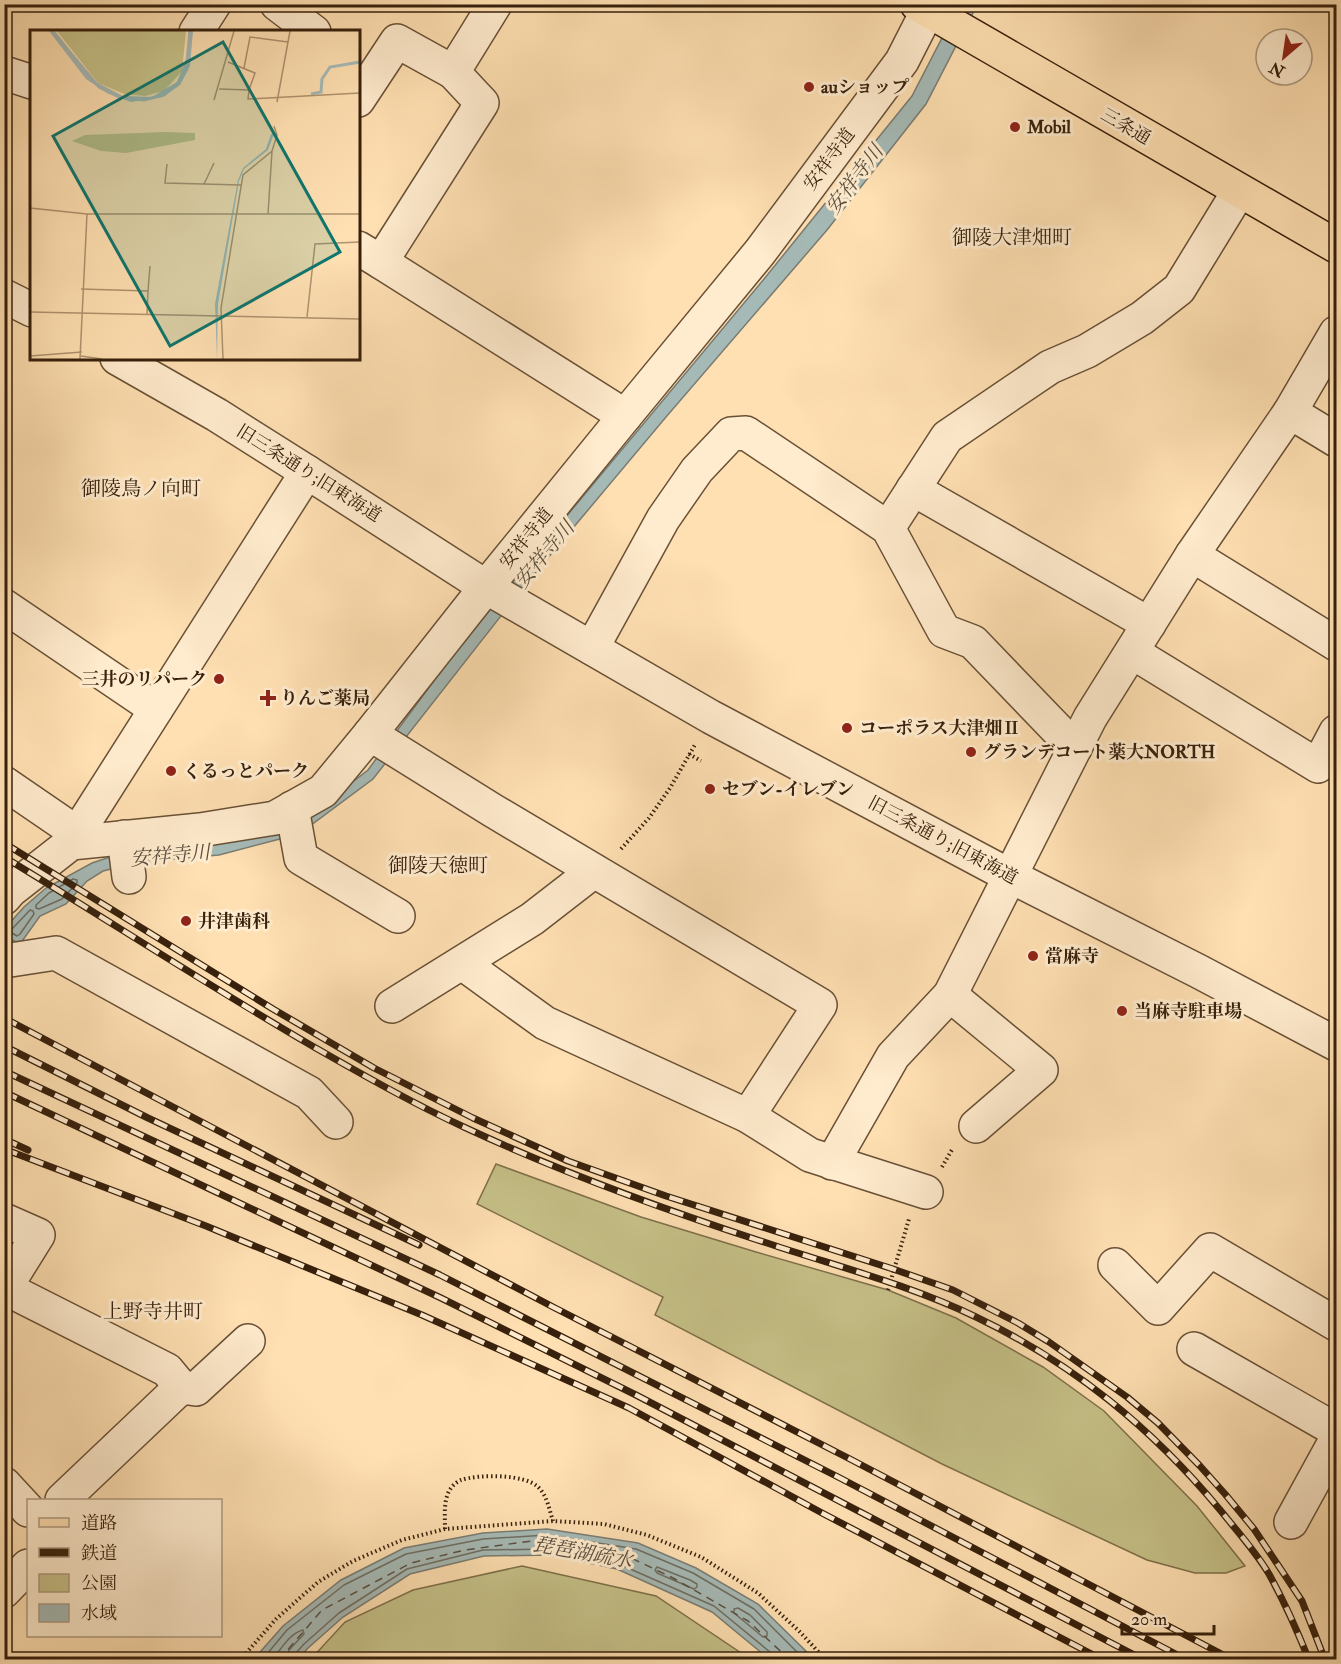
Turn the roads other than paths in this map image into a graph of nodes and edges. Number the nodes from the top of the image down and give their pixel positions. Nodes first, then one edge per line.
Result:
1 (214, 4) edge
2 (277, 4) edge
3 (495, 4) edge
4 (929, 10) edge
5 (197, 30) edge
6 (311, 30) edge
7 (453, 72) junction
8 (4, 73) edge
9 (364, 80) edge
10 (30, 81) edge
11 (1239, 191) junction
12 (1336, 246) edge
13 (370, 255) edge
14 (4, 296) edge
15 (30, 309) edge
16 (1336, 333) edge
17 (121, 360) edge
18 (1290, 412) junction
19 (625, 416) junction
20 (1336, 440) edge
21 (308, 471) junction
22 (914, 489) junction
23 (888, 528) junction
24 (1192, 555) junction
25 (502, 597) junction
26 (4, 606) edge
27 (1149, 624) junction
28 (1336, 644) edge
29 (592, 648) junction
30 (1132, 652) junction
31 (156, 709) junction
32 (1336, 732) edge
33 (373, 736) junction
34 (1075, 748) junction
35 (4, 783) edge
36 (293, 812) junction
37 (74, 838) junction
38 (594, 870) junction
39 (1010, 876) junction
40 (4, 898) edge
41 (398, 916) dead end
42 (4, 961) edge
43 (462, 963) junction
44 (950, 995) junction
45 (392, 1006) dead end
46 (1336, 1044) edge
47 (748, 1116) junction
48 (336, 1122) dead end
49 (976, 1126) road end
50 (832, 1163) junction
51 (926, 1192) road end
52 (4, 1220) edge
53 (1116, 1265) dead end
54 (5, 1288) edge
55 (1336, 1324) edge
56 (248, 1341) dead end
57 (1194, 1349) dead end
58 (181, 1387) junction
59 (1336, 1430) edge
60 (1336, 1440) edge
61 (4, 1484) edge
62 (63, 1499) edge
63 (27, 1509) edge
64 (1291, 1522) dead end
65 (27, 1567) edge
66 (4, 1591) edge

1 - 5 street
2 - 6 street
3 - 7 street
4 - 11 main road, 三条通
4 - 19 street, 安祥寺道
7 - 9 street
7 - 13 street
8 - 10 street
11 - 12 main road, 三条通
11 - 22 street
13 - 19 street
14 - 15 street
16 - 18 street
17 - 21 street, 旧三条通り;旧東海道
18 - 20 street
18 - 24 street
19 - 25 street, 安祥寺道
21 - 25 street, 旧三条通り;旧東海道
21 - 31 street
22 - 23 street
22 - 27 street
23 - 29 street
23 - 34 street
24 - 27 street
24 - 28 street
25 - 29 street, 旧三条通り;旧東海道
25 - 33 street, 安祥寺道
26 - 31 street
27 - 30 street
29 - 39 street, 旧三条通り;旧東海道
30 - 32 street
30 - 34 street
31 - 37 street
33 - 36 street, 安祥寺道
33 - 38 street
34 - 39 street
35 - 37 street
36 - 37 street, 安祥寺道
36 - 41 street
37 - 40 street
38 - 43 street
38 - 47 street
39 - 44 street
39 - 46 street, 旧三条通り;旧東海道
42 - 48 street
43 - 45 street
43 - 47 street
44 - 49 street
44 - 50 street
47 - 50 street
50 - 51 street
52 - 54 street
53 - 55 street
54 - 58 street
56 - 58 street
57 - 59 street
58 - 62 street
60 - 64 street
61 - 63 street
65 - 66 street

